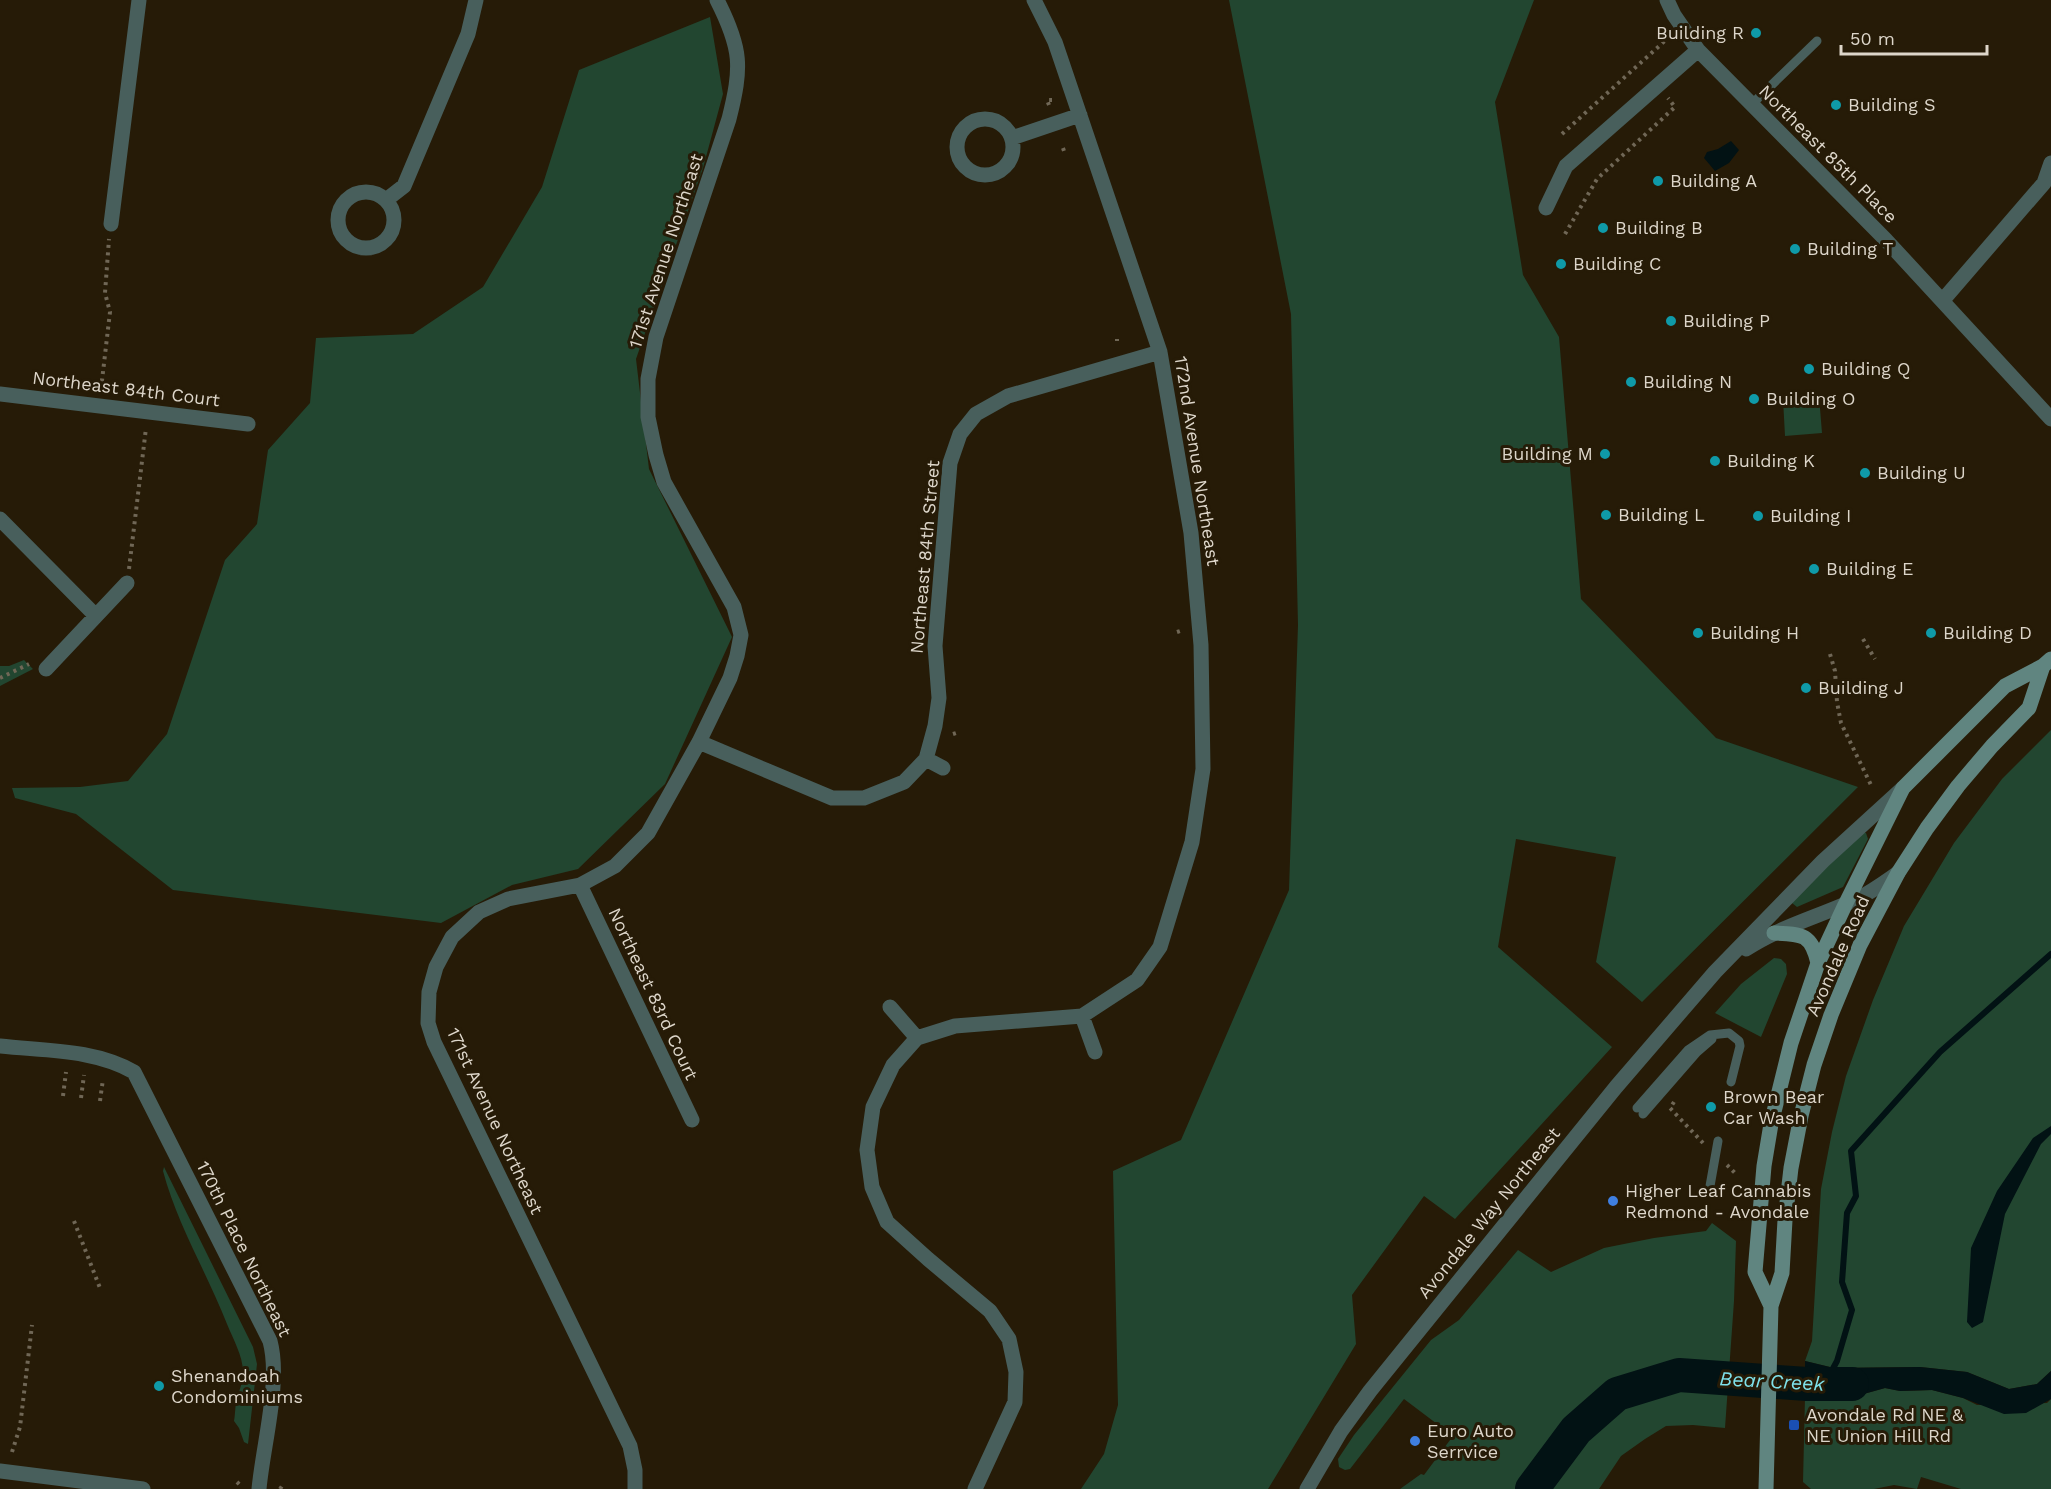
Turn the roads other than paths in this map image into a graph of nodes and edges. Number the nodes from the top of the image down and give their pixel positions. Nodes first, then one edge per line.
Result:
1 (139, 0) edge
2 (476, 0) edge
3 (717, 0) edge
4 (1034, 0) edge
5 (1667, 0) edge
6 (1817, 41) dead end
7 (1698, 50) junction
8 (1752, 104) junction
9 (1080, 116) junction
10 (1012, 138) dead end
11 (2051, 163) edge
12 (386, 200) dead end
13 (1546, 208) dead end
14 (111, 224) road end
15 (1943, 300) junction
16 (1160, 352) junction
17 (0, 394) edge
18 (2051, 419) edge
19 (248, 423) dead end
20 (0, 519) edge
21 (127, 583) dead end
22 (95, 615) junction
23 (2047, 662) edge
24 (46, 669) dead end
25 (699, 742) junction
26 (926, 759) junction
27 (943, 768) dead end
28 (1903, 788) junction
29 (1898, 873) junction
30 (580, 885) junction
31 (1845, 904) junction
32 (1774, 933) junction
33 (1818, 963) junction
34 (1715, 972) junction
35 (890, 1006) dead end
36 (1082, 1016) junction
37 (917, 1038) junction
38 (0, 1046) edge
39 (1095, 1052) dead end
40 (1731, 1082) dead end
41 (1640, 1111) dead end
42 (692, 1120) dead end
43 (1718, 1142) dead end
44 (1710, 1186) dead end
45 (1771, 1306) junction
46 (0, 1471) edge
47 (16, 1473) junction
48 (14, 1489) edge
49 (143, 1489) edge
50 (259, 1489) edge
51 (635, 1489) edge
52 (975, 1489) edge
53 (1306, 1489) edge
54 (1766, 1489) edge

1 - 14 street
2 - 12 street
3 - 25 street, 171st Avenue Northeast
4 - 9 street, 172nd Avenue Northeast
5 - 7 street, Northeast 85th Place
6 - 8 lane
7 - 8 street, Northeast 85th Place
7 - 13 street
8 - 15 street, Northeast 85th Place
9 - 10 street
9 - 16 street, 172nd Avenue Northeast
11 - 15 street
15 - 18 street, Northeast 85th Place
16 - 26 street, Northeast 84th Street
16 - 36 street, 172nd Avenue Northeast
17 - 19 street, Northeast 84th Court
20 - 22 street
21 - 22 street
22 - 24 street
23 - 28 main road, Avondale Road
23 - 29 main road, Avondale Road
25 - 26 street, Northeast 84th Street
25 - 30 street, 171st Avenue Northeast
26 - 27 street
28 - 31 main road, Avondale Road
28 - 34 street, Avondale Way Northeast
29 - 31 street, Avondale Way Northeast
29 - 45 main road, Avondale Road
30 - 42 street, Northeast 83rd Court
30 - 51 street, 171st Avenue Northeast
31 - 32 street, Avondale Way Northeast
31 - 33 main road, Avondale Road
32 - 33 main road
32 - 34 street, Avondale Way Northeast
33 - 45 main road, Avondale Road
34 - 53 street, Avondale Way Northeast
35 - 37 street
36 - 37 street, 172nd Avenue Northeast
36 - 39 street
37 - 52 street
38 - 50 street, 170th Place Northeast
40 - 41 lane
43 - 44 lane
45 - 54 main road, Avondale Road
46 - 47 street
47 - 48 street
47 - 49 street

